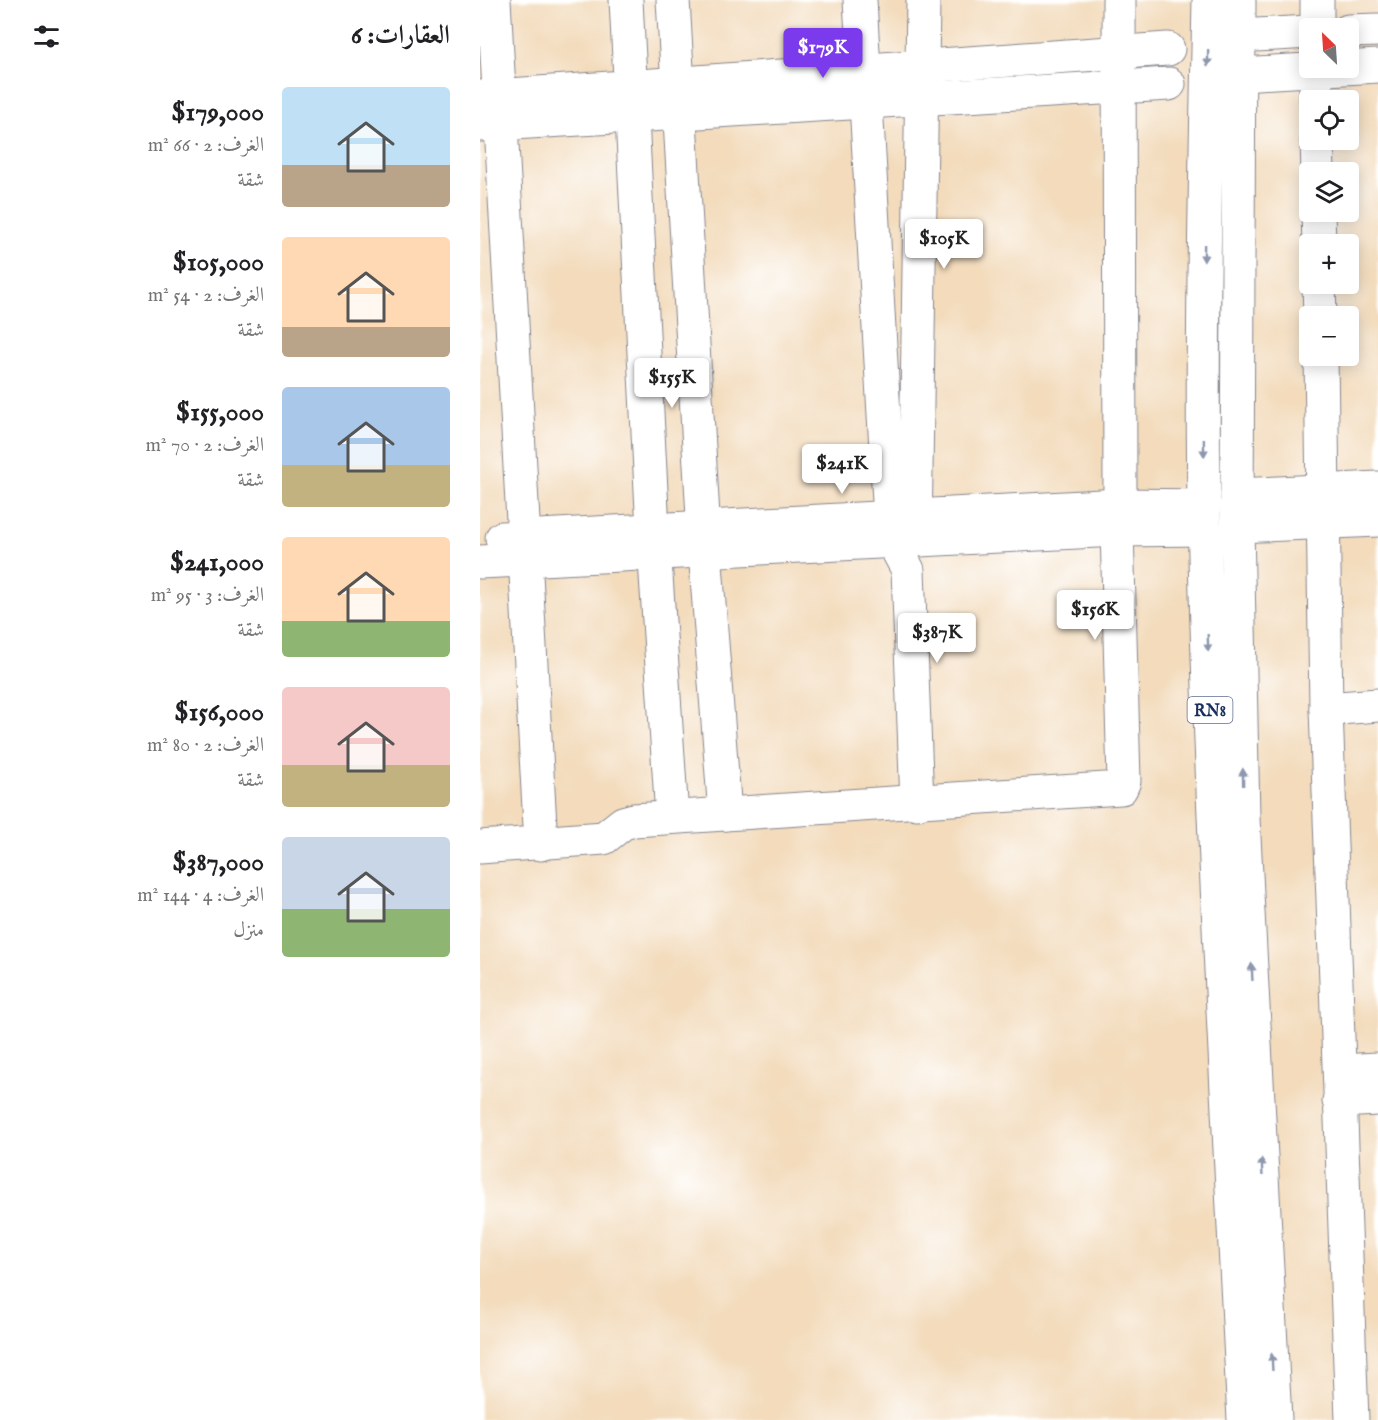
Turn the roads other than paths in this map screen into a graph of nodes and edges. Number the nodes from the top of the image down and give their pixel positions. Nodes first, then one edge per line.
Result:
1 (494, 0) edge
2 (626, 0) edge
3 (673, 0) edge
4 (860, 0) edge
5 (923, 0) edge
6 (1119, 0) edge
7 (1209, 0) edge
8 (1239, 0) edge
9 (1317, 0) edge
10 (1317, 18) edge
11 (1378, 30) edge
12 (1359, 31) edge
13 (1299, 33) edge
14 (1238, 36) junction
15 (1168, 49) dead end
16 (1119, 52) junction
17 (922, 66) junction
18 (1378, 66) edge
19 (864, 70) junction
20 (1239, 74) junction
21 (1316, 79) edge
22 (1169, 84) dead end
23 (1119, 87) junction
24 (679, 98) junction
25 (922, 99) junction
26 (631, 101) junction
27 (866, 102) junction
28 (490, 110) edge
29 (1321, 366) edge
30 (1378, 488) edge
31 (1323, 491) junction
32 (1221, 514) junction
33 (1119, 518) junction
34 (1378, 520) edge
35 (1323, 523) junction
36 (904, 537) junction
37 (480, 539) edge
38 (705, 539) junction
39 (654, 542) junction
40 (524, 549) junction
41 (480, 562) edge
42 (1378, 705) edge
43 (1326, 709) junction
44 (917, 803) junction
45 (725, 814) junction
46 (672, 818) junction
47 (541, 844) junction
48 (480, 846) edge
49 (1378, 1069) edge
50 (1340, 1086) junction
51 (1378, 1100) edge
52 (1245, 1420) edge
53 (1275, 1420) edge
54 (1352, 1420) edge

1 - 28 street
2 - 26 street
3 - 24 street
4 - 19 street
5 - 17 street
6 - 16 street
7 -> 32 street, RN8
8 - 14 street, RN8
9 - 10 street
11 - 12 street
13 - 14 street
14 - 20 street, RN8
15 - 16 street
16 - 17 street
16 - 23 street
17 - 19 street
17 - 25 street
18 - 21 street
19 - 24 street
19 - 27 street
20 - 21 street
20 - 32 street, RN8
22 - 23 street
23 - 25 street
23 - 33 street
24 - 26 street
24 - 27 street
24 - 38 street
25 - 27 street
25 - 36 street
26 - 28 street
26 - 39 street
27 - 36 street
28 - 40 street
29 - 31 street
30 - 31 street
31 - 32 street
31 - 35 street
32 - 33 street
32 - 35 street
32 -> 52 street, RN8
53 -> 32 street, RN8
33 - 36 street
33 - 44 street
34 - 35 street
35 - 43 street
36 - 38 street
36 - 44 street
37 - 40 street
38 - 39 street
38 - 45 street
39 - 40 street
39 - 46 street
40 - 41 street
40 - 47 street
42 - 43 street
43 - 50 street
44 - 45 street
45 - 46 street
46 - 47 street
47 - 48 street
49 - 50 street
50 - 51 street
50 - 54 street

